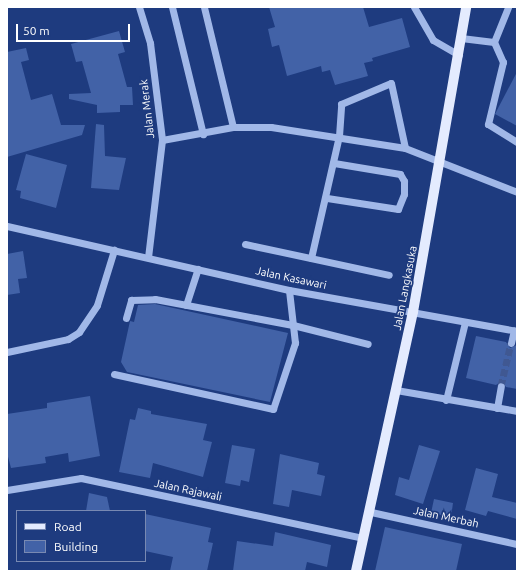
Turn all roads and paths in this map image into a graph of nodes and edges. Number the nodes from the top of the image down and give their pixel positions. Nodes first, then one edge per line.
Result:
1 (139, 7) edge
2 (172, 7) edge
3 (204, 7) edge
4 (414, 7) edge
5 (466, 7) edge
6 (508, 7) edge
7 (461, 38) junction
8 (494, 42) junction
9 (459, 55) junction
10 (233, 127) junction
11 (203, 134) junction
12 (339, 136) junction
13 (162, 140) junction
14 (517, 142) edge
15 (404, 148) junction
16 (334, 163) junction
17 (441, 163) junction
18 (517, 192) edge
19 (327, 198) junction
20 (7, 226) edge
21 (245, 244) dead end
22 (114, 250) junction
23 (148, 257) junction
24 (311, 258) junction
25 (198, 269) junction
26 (389, 275) dead end
27 (289, 290) junction
28 (186, 305) junction
29 (413, 312) junction
30 (126, 318) dead end
31 (464, 322) junction
32 (293, 325) junction
33 (515, 330) edge
34 (511, 343) tunnel mouth
35 (368, 344) dead end
36 (7, 352) edge
37 (114, 374) dead end
38 (501, 386) tunnel mouth
39 (396, 390) junction
40 (446, 400) junction
41 (497, 408) junction
42 (517, 411) edge
43 (7, 490) edge
44 (370, 512) junction
45 (364, 538) junction
46 (517, 544) edge
47 (356, 571) edge

1 - 13 street, Jalan Merak
2 - 11 street
3 - 10 street
4 - 9 street
5 - 7 main road, Jalan Langkasuka
6 - 8 street
7 - 8 street
7 - 9 main road, Jalan Langkasuka
8 - 14 street
9 - 17 main road, Jalan Langkasuka
10 - 11 street
10 - 12 street
11 - 13 street
12 - 15 street
12 - 15 street
12 - 16 street
13 - 23 street, Jalan Merak
15 - 17 street
16 - 19 street
16 - 19 street
17 - 18 street
17 - 29 main road, Jalan Langkasuka
19 - 24 street
20 - 22 street, Jalan Kasawari
21 - 24 street
22 - 23 street, Jalan Kasawari
22 - 36 street
23 - 25 street, Jalan Kasawari
24 - 26 street
25 - 27 street, Jalan Kasawari
25 - 28 street
27 - 29 street, Jalan Kasawari
27 - 32 street
28 - 30 street
28 - 32 street
29 - 31 street, Jalan Kasawari
29 - 39 main road, Jalan Langkasuka
31 - 33 street, Jalan Kasawari
31 - 40 street
32 - 35 street
32 - 37 street
33 - 34 street
38 - 41 street
39 - 40 street
39 - 44 main road, Jalan Langkasuka
40 - 41 street
41 - 42 street
43 - 45 street, Jalan Rajawali
44 - 45 main road, Jalan Langkasuka
44 - 46 street, Jalan Merbah
45 - 47 main road, Jalan Langkasuka

